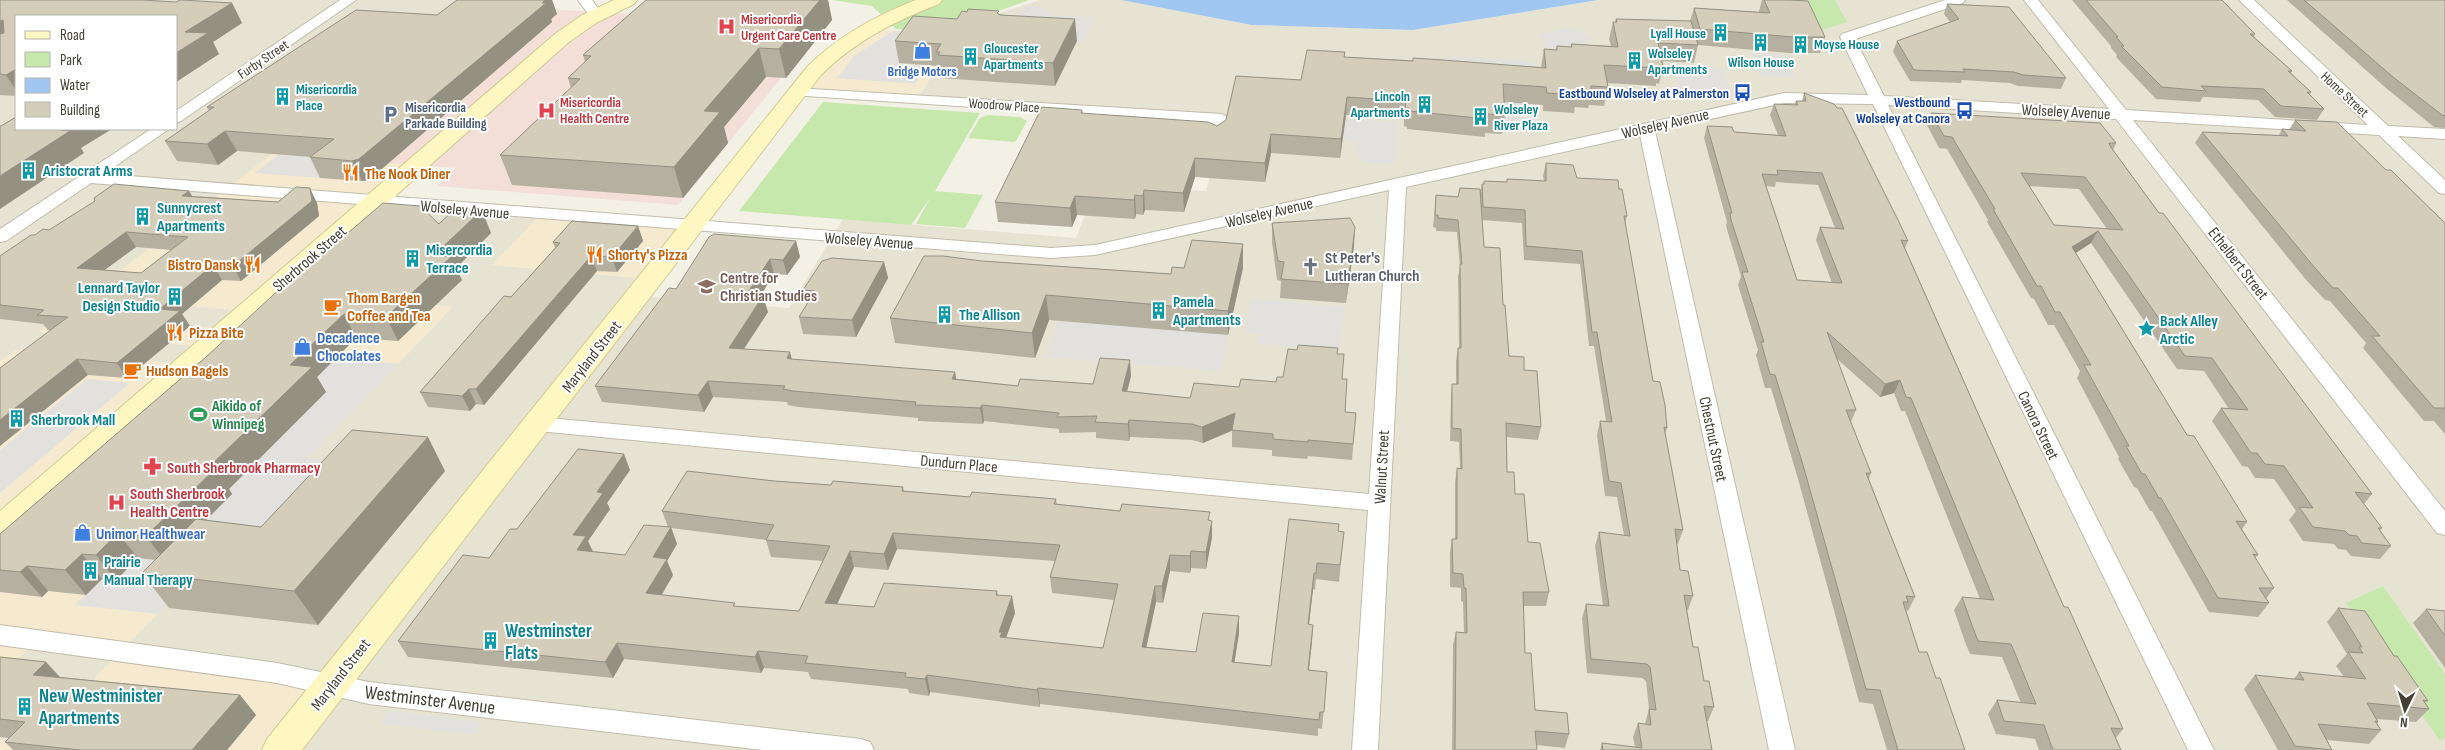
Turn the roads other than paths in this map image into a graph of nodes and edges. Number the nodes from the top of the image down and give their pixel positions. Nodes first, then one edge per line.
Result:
1 (350, 0) edge
2 (628, 0) edge
3 (933, 0) edge
4 (1958, 0) edge
5 (2031, 0) edge
6 (2246, 0) edge
7 (590, 7) edge
8 (796, 92) junction
9 (1877, 100) junction
10 (2123, 114) junction
11 (178, 117) edge
12 (1646, 127) junction
13 (159, 130) edge
14 (2383, 130) junction
15 (2445, 134) edge
16 (1216, 138) edge
17 (87, 178) junction
18 (1398, 183) junction
19 (2445, 188) edge
20 (373, 201) junction
21 (693, 227) junction
22 (0, 237) edge
23 (538, 424) junction
24 (1379, 503) junction
25 (2445, 527) edge
26 (0, 529) edge
27 (0, 635) edge
28 (332, 684) junction
29 (280, 750) edge
30 (861, 750) edge
31 (1365, 750) edge
32 (1782, 750) edge
33 (2201, 750) edge

1 - 11 street, Furby Street
2 - 7 main road, Sherbrook Street
3 - 8 main road, Maryland Street
4 - 9 street, Canora Street
5 - 10 street, Ethelbert Street
6 - 14 street, Home Street
7 - 20 main road, Sherbrook Street
8 - 16 street, Woodrow Place
8 - 21 main road, Maryland Street
9 - 10 street, Wolseley Avenue
9 - 12 street, Wolseley Avenue
9 - 33 street, Canora Street
10 - 14 street, Wolseley Avenue
10 - 25 street, Ethelbert Street
12 - 18 street, Wolseley Avenue
12 - 32 street, Chestnut Street
13 - 17 street
14 - 15 street, Wolseley Avenue
14 - 19 street, Home Street
17 - 20 street, Wolseley Avenue
17 - 22 street
18 - 21 street, Wolseley Avenue
18 - 24 street, Walnut Street
20 - 21 street, Wolseley Avenue
20 - 26 main road, Sherbrook Street
21 - 23 main road, Maryland Street
23 - 24 street, Dundurn Place
23 - 28 main road, Maryland Street
24 - 31 street, Walnut Street
27 - 28 street, Westminster Avenue
28 - 29 main road, Maryland Street
28 - 30 street, Westminster Avenue

